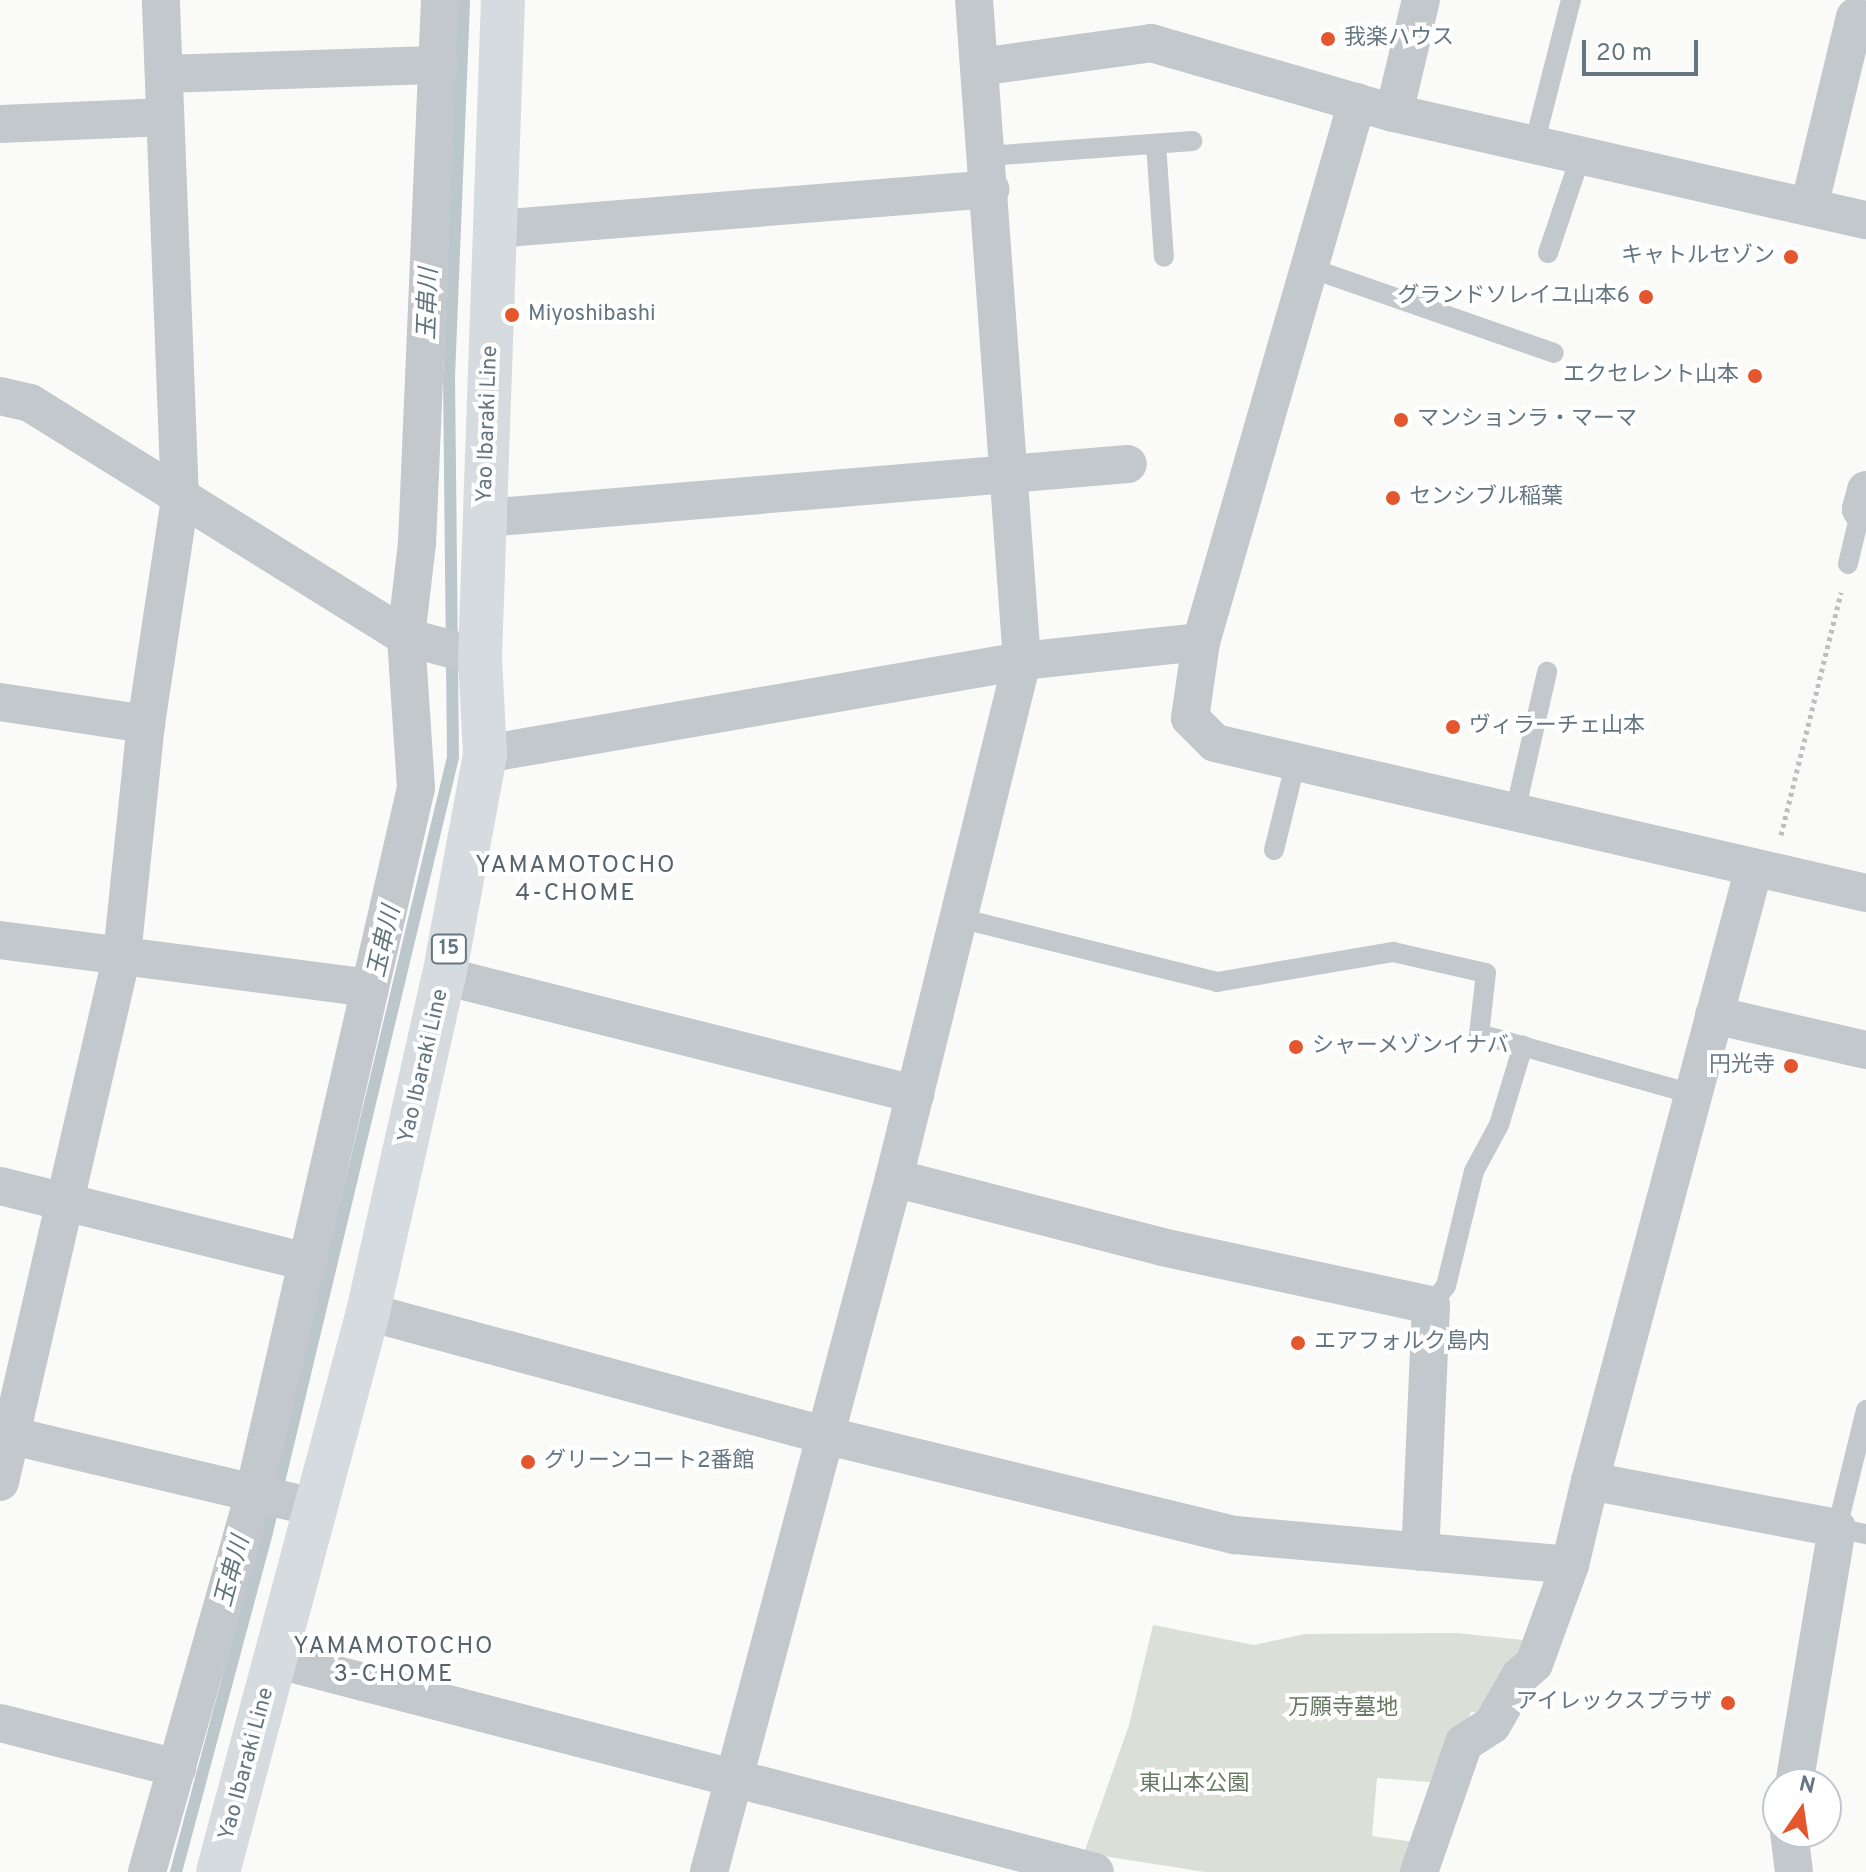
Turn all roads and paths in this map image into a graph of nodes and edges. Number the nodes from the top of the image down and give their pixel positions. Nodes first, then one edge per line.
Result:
1 (161, 0) edge
2 (440, 0) edge
3 (503, 0) edge
4 (974, 0) edge
5 (1421, 0) edge
6 (1571, 0) edge
7 (1866, 20) edge
8 (440, 65) junction
9 (979, 67) junction
10 (164, 74) junction
11 (1357, 102) junction
12 (1394, 113) junction
13 (165, 117) junction
14 (0, 124) edge
15 (1192, 141) dead end
16 (1156, 144) junction
17 (1534, 145) junction
18 (1581, 155) junction
19 (988, 172) junction
20 (1809, 207) junction
21 (1866, 220) edge
22 (495, 229) junction
23 (1548, 253) dead end
24 (1164, 257) dead end
25 (1310, 268) junction
26 (1554, 353) dead end
27 (0, 396) edge
28 (1128, 464) dead end
29 (1010, 476) junction
30 (180, 499) junction
31 (1864, 503) edge
32 (485, 518) junction
33 (1848, 564) joint
34 (406, 637) junction
35 (1201, 642) junction
36 (480, 657) junction
37 (1022, 661) junction
38 (1547, 672) dead end
39 (0, 702) edge
40 (146, 724) junction
41 (485, 754) junction
42 (1296, 761) junction
43 (1515, 812) junction
44 (1274, 850) dead end
45 (1763, 870) junction
46 (1866, 893) edge
47 (959, 918) junction
48 (0, 940) edge
49 (122, 955) junction
50 (444, 976) junction
51 (369, 988) junction
52 (1714, 1015) junction
53 (1523, 1046) junction
54 (1866, 1050) edge
55 (915, 1094) junction
56 (1693, 1094) junction
57 (894, 1178) junction
58 (0, 1186) edge
59 (66, 1202) junction
60 (310, 1263) junction
61 (1431, 1305) junction
62 (368, 1312) junction
63 (1866, 1410) edge
64 (6, 1434) edge
65 (824, 1435) junction
66 (1590, 1481) junction
67 (0, 1482) edge
68 (281, 1499) junction
69 (1852, 1531) edge
70 (1420, 1552) junction
71 (1570, 1565) junction
72 (275, 1659) junction
73 (0, 1723) edge
74 (177, 1768) junction
75 (1798, 1768) edge
76 (733, 1781) junction
77 (1791, 1848) edge
78 (147, 1872) edge
79 (218, 1872) edge
80 (709, 1872) edge
81 (1095, 1872) edge
82 (1419, 1872) edge
83 (1794, 1872) edge

1 - 10 street
2 - 8 street
3 - 22 main road, Yao Ibaraki Line / 15
4 - 9 street
5 - 12 street
6 - 17 lane
7 - 20 street
8 - 10 street
8 - 34 street
9 - 11 street
9 - 19 street
10 - 13 street
11 - 12 street
11 - 25 street
12 - 17 street
13 - 14 street
13 - 30 street
15 - 16 lane
16 - 19 lane
16 - 24 lane
17 - 18 street
18 - 20 street
18 - 23 lane
19 - 22 street
19 - 29 street
20 - 21 street
22 - 32 main road, Yao Ibaraki Line / 15
25 - 26 lane
25 - 35 street
27 - 30 street
28 - 29 street
29 - 32 street
29 - 37 street
30 - 34 street
30 - 40 street
31 - 33 lane
32 - 36 main road, Yao Ibaraki Line / 15
33 - 45 path
34 - 36 street
34 - 51 street
35 - 37 street
35 - 42 street
36 - 41 main road, Yao Ibaraki Line / 15
37 - 41 street
37 - 47 street
38 - 43 lane
39 - 40 street
40 - 49 street
41 - 50 main road, Yao Ibaraki Line / 15
42 - 43 street
42 - 44 lane
43 - 45 street
45 - 46 street
45 - 52 street
47 - 53 lane
47 - 55 street
48 - 49 street
49 - 51 street
49 - 59 street
50 - 55 street
50 - 62 main road, Yao Ibaraki Line / 15
51 - 60 street
52 - 54 street
52 - 56 street
53 - 56 lane
53 - 61 lane
55 - 57 street
56 - 66 street
57 - 61 street
57 - 65 street
58 - 59 street
59 - 60 street
59 - 64 street
60 - 68 street
61 - 70 street
62 - 65 street
62 - 68 main road, Yao Ibaraki Line / 15
63 - 69 lane
64 - 67 street
64 - 68 street
65 - 70 street
65 - 76 street
66 - 69 street
66 - 71 street
68 - 72 main road, Yao Ibaraki Line / 15
68 - 74 street
69 - 75 street
70 - 71 street
71 - 82 street
72 - 76 street
72 - 79 main road, Yao Ibaraki Line / 15
73 - 74 street
74 - 78 street
76 - 80 street
76 - 81 street
77 - 83 street

